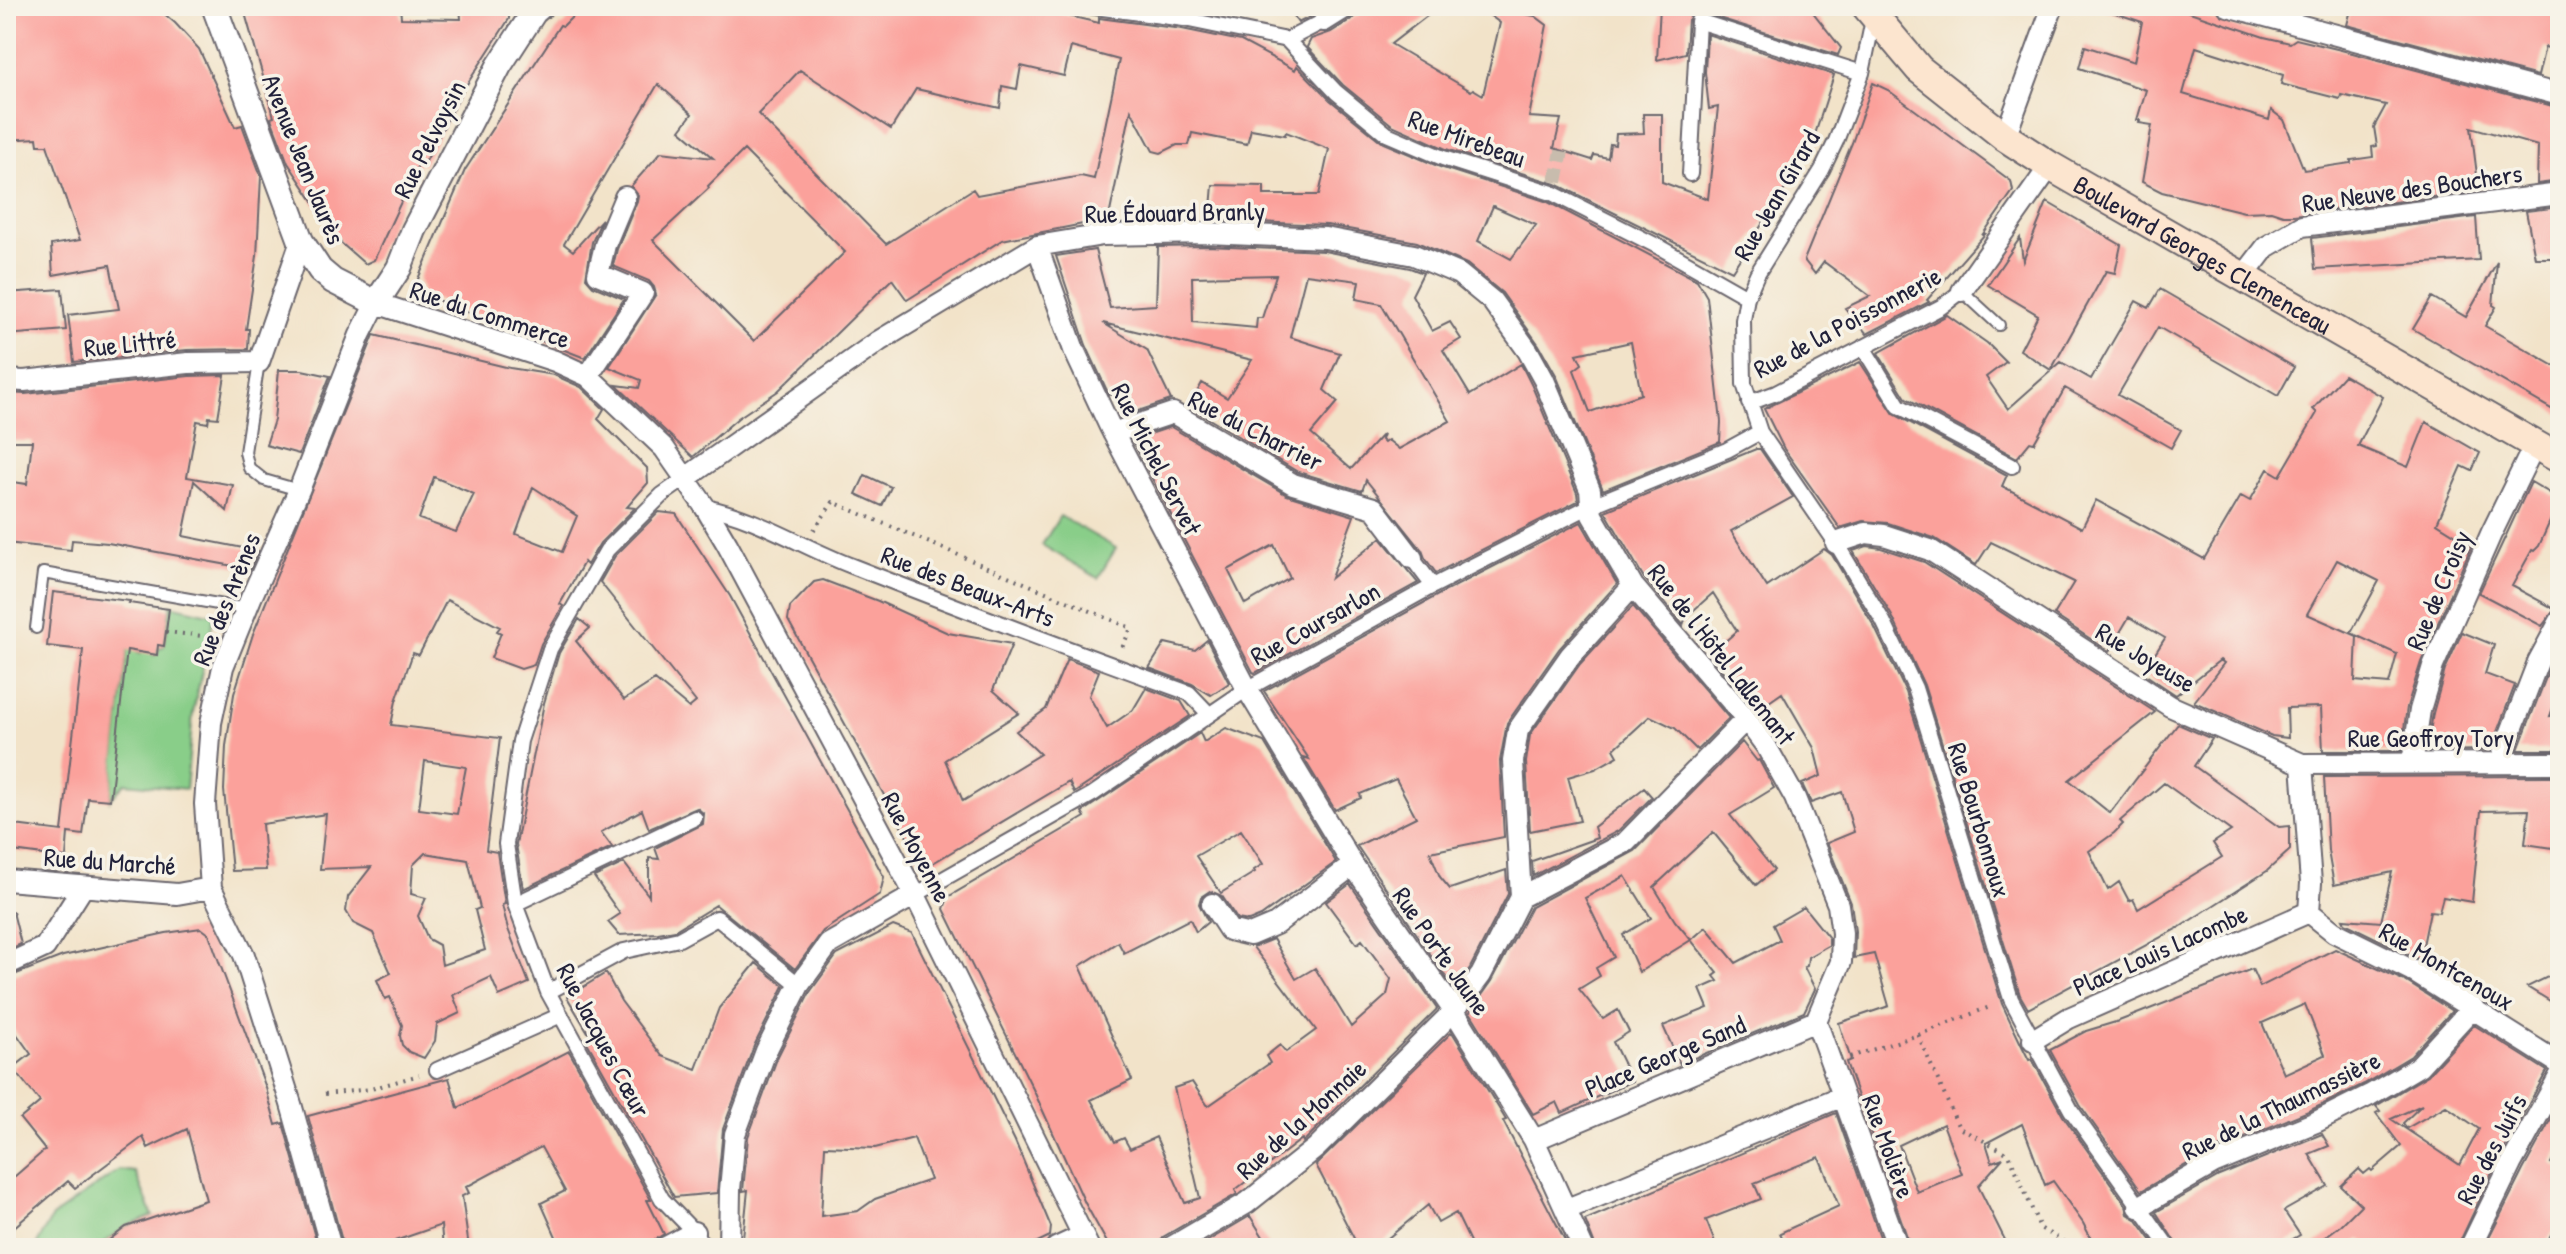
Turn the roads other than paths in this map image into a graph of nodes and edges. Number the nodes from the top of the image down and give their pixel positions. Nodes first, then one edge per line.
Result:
1 (214, 6) edge
2 (541, 6) edge
3 (1088, 6) edge
4 (1348, 6) edge
5 (2053, 6) edge
6 (2228, 6) edge
7 (1106, 8) edge
8 (1872, 9) edge
9 (1324, 21) joint
10 (1287, 40) junction
11 (1862, 73) junction
12 (2560, 95) edge
13 (2005, 137) junction
14 (2050, 166) junction
15 (1690, 174) dead end
16 (2560, 194) edge
17 (625, 197) dead end
18 (301, 241) junction
19 (1037, 246) junction
20 (2243, 277) junction
21 (1962, 291) junction
22 (1747, 297) junction
23 (376, 303) junction
24 (1999, 325) dead end
25 (1863, 347) junction
26 (259, 362) junction
27 (588, 376) junction
28 (6, 380) edge
29 (1749, 403) junction
30 (1760, 432) junction
31 (1113, 433) junction
32 (2535, 444) junction
33 (2560, 459) edge
34 (2012, 466) dead end
35 (686, 478) junction
36 (299, 490) junction
37 (1592, 505) junction
38 (705, 507) junction
39 (1836, 543) junction
40 (1412, 558) joint
41 (1433, 586) junction
42 (1633, 586) junction
43 (246, 609) junction
44 (2560, 621) edge
45 (36, 628) dead end
46 (1247, 689) junction
47 (1209, 714) junction
48 (1746, 719) junction
49 (2412, 763) junction
50 (2499, 763) junction
51 (2560, 763) edge
52 (2302, 764) junction
53 (695, 818) dead end
54 (1353, 865) junction
55 (6, 880) edge
56 (83, 887) junction
57 (211, 888) junction
58 (915, 895) junction
59 (1521, 897) junction
60 (515, 904) junction
61 (1212, 904) dead end
62 (2309, 912) junction
63 (6, 965) edge
64 (799, 985) junction
65 (548, 992) junction
66 (2473, 1007) junction
67 (1454, 1011) junction
68 (561, 1015) junction
69 (1816, 1021) junction
70 (2033, 1040) junction
71 (2560, 1064) edge
72 (437, 1070) road end
73 (2560, 1075) edge
74 (1843, 1096) junction
75 (1534, 1140) junction
76 (2139, 1207) junction
77 (1567, 1209) junction
78 (694, 1232) junction
79 (1085, 1242) edge
80 (1575, 1245) edge
81 (331, 1248) edge
82 (664, 1248) edge
83 (711, 1248) edge
84 (729, 1248) edge
85 (1056, 1248) edge
86 (1170, 1248) edge
87 (1898, 1248) edge
88 (2169, 1248) edge
89 (2470, 1248) edge

1 - 18 street, Avenue Jean Jaurès
2 - 23 street, Rue Pelvoysin
3 - 7 street
4 - 9 street
5 - 13 street
6 - 12 street
7 - 10 street
8 - 11 street, Rue Jean Girard
8 - 13 main road, Boulevard Georges Clemenceau
9 - 10 street
10 - 22 street, Rue Mirebeau
11 - 15 street
11 - 22 street, Rue Jean Girard
13 - 14 main road, Boulevard Georges Clemenceau
14 - 20 main road, Boulevard Georges Clemenceau
14 - 21 street, Rue de la Poissonnerie
16 - 20 street, Rue Neuve des Bouchers
17 - 27 street
18 - 23 street, Avenue Jean Jaurès
18 - 26 street
19 - 31 street, Rue Michel Servet
19 - 35 street, Rue Édouard Branly
19 - 37 street, Rue Édouard Branly
20 - 32 main road, Boulevard Georges Clemenceau
21 - 24 lane
21 - 25 street, Rue de la Poissonnerie
22 - 29 street, Rue Jean Girard
23 - 27 street, Rue du Commerce
23 - 36 street, Rue des Arènes
25 - 29 street, Rue de la Poissonnerie
25 - 34 street
26 - 28 street, Rue Littré
26 - 36 lane
27 - 35 street, Rue du Commerce
29 - 30 street, Rue Bourbonnoux
30 - 37 street, Rue Coursarlon
30 - 39 street, Rue Bourbonnoux
31 - 40 street, Rue du Charrier
31 - 46 street, Rue Michel Servet
32 - 33 main road, Boulevard Georges Clemenceau
32 - 49 street, Rue de Croisy
35 - 38 street, Rue Moyenne
35 - 60 street, Rue Jacques Cœur
36 - 43 street, Rue des Arènes
37 - 41 street, Rue Coursarlon
37 - 42 street, Rue de l'Hôtel Lallemant
38 - 47 street, Rue des Beaux-Arts
38 - 58 street, Rue Moyenne
39 - 52 street, Rue Joyeuse
39 - 70 street, Rue Bourbonnoux
40 - 41 street, Rue du Charrier
41 - 46 street, Rue Coursarlon
42 - 48 street, Rue de l'Hôtel Lallemant
42 - 59 street
43 - 45 lane
43 - 57 street, Rue des Arènes
44 - 50 street
46 - 47 street, Rue Coursarlon
46 - 54 street, Rue Porte Jaune
47 - 58 street, Rue Coursarlon
48 - 59 street
48 - 69 street, Rue de l'Hôtel Lallemant
49 - 50 street, Rue Geoffroy Tory
49 - 52 street, Rue Geoffroy Tory
50 - 51 street, Rue Geoffroy Tory
52 - 62 street
53 - 60 street
54 - 61 street
54 - 67 street, Rue Porte Jaune
55 - 56 street, Rue du Marché
56 - 57 street, Rue du Marché
56 - 63 street
57 - 81 street, Rue des Arènes
58 - 64 street
58 - 79 street, Rue Moyenne
59 - 67 street, Rue de la Monnaie
60 - 65 street, Rue Jacques Cœur
62 - 66 street, Rue Montcenoux
62 - 70 street, Place Louis Lacombe
64 - 65 street
64 - 84 street
65 - 68 street, Rue Jacques Cœur
66 - 71 street, Rue Montcenoux
66 - 76 street, Rue de la Thaumassière
67 - 75 street, Rue Porte Jaune
67 - 86 street, Rue de la Monnaie
68 - 72 street
68 - 78 street, Rue Jacques Cœur
69 - 74 street, Rue Molière
69 - 75 street, Place George Sand
70 - 76 street, Rue Bourbonnoux
73 - 89 street, Rue des Juifs
74 - 77 street
74 - 87 street, Rue Molière
75 - 77 street, Rue Porte Jaune
76 - 88 street, Rue Bourbonnoux
77 - 80 street, Rue Porte Jaune
78 - 82 street
78 - 83 lane
79 - 85 street

